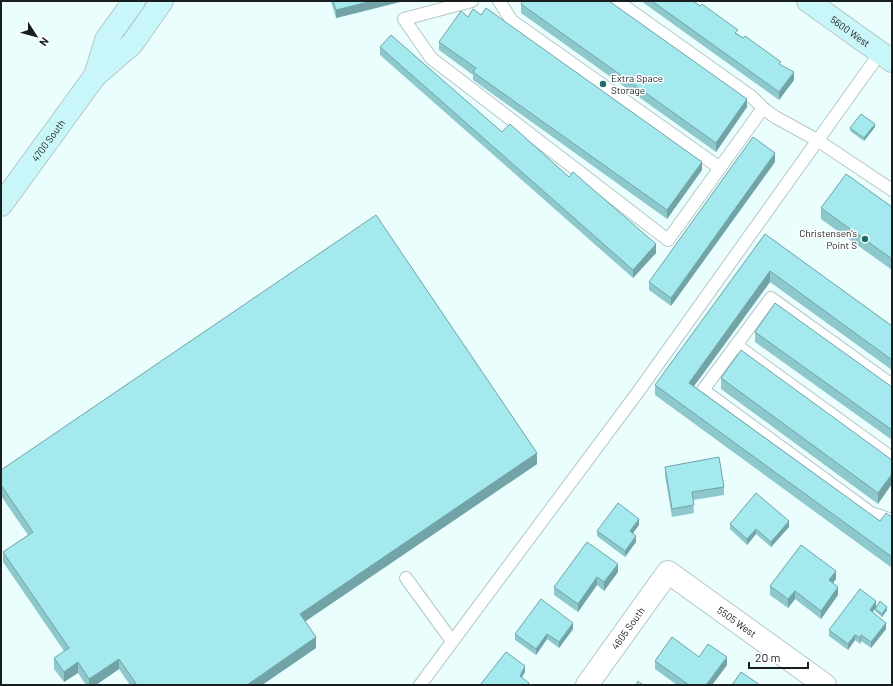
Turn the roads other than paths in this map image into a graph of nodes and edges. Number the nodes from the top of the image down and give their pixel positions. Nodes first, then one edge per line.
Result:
1 (134, 1) edge
2 (162, 1) edge
3 (472, 1) edge
4 (499, 1) edge
5 (617, 1) edge
6 (808, 1) edge
7 (886, 57) edge
8 (95, 76) junction
9 (763, 108) junction
10 (817, 140) junction
11 (720, 168) junction
12 (892, 190) edge
13 (1, 205) edge
14 (736, 345) junction
15 (892, 385) edge
16 (892, 458) edge
17 (890, 515) edge
18 (668, 572) joint
19 (406, 578) dead end
20 (452, 641) junction
21 (420, 685) edge
22 (586, 685) edge
23 (825, 685) edge

1 - 8 main road, 4700 South
2 - 8 main road, 4700 South
3 - 11 lane
4 - 11 lane
5 - 9 lane
6 - 7 main road, 5600 West
7 - 10 lane
8 - 13 main road, 4700 South
9 - 10 lane
9 - 11 lane
10 - 12 lane
10 - 20 lane
14 - 15 lane
14 - 16 lane
14 - 17 lane
18 - 22 street, 4605 South
18 - 23 street, 5505 West
19 - 20 lane
20 - 21 lane

